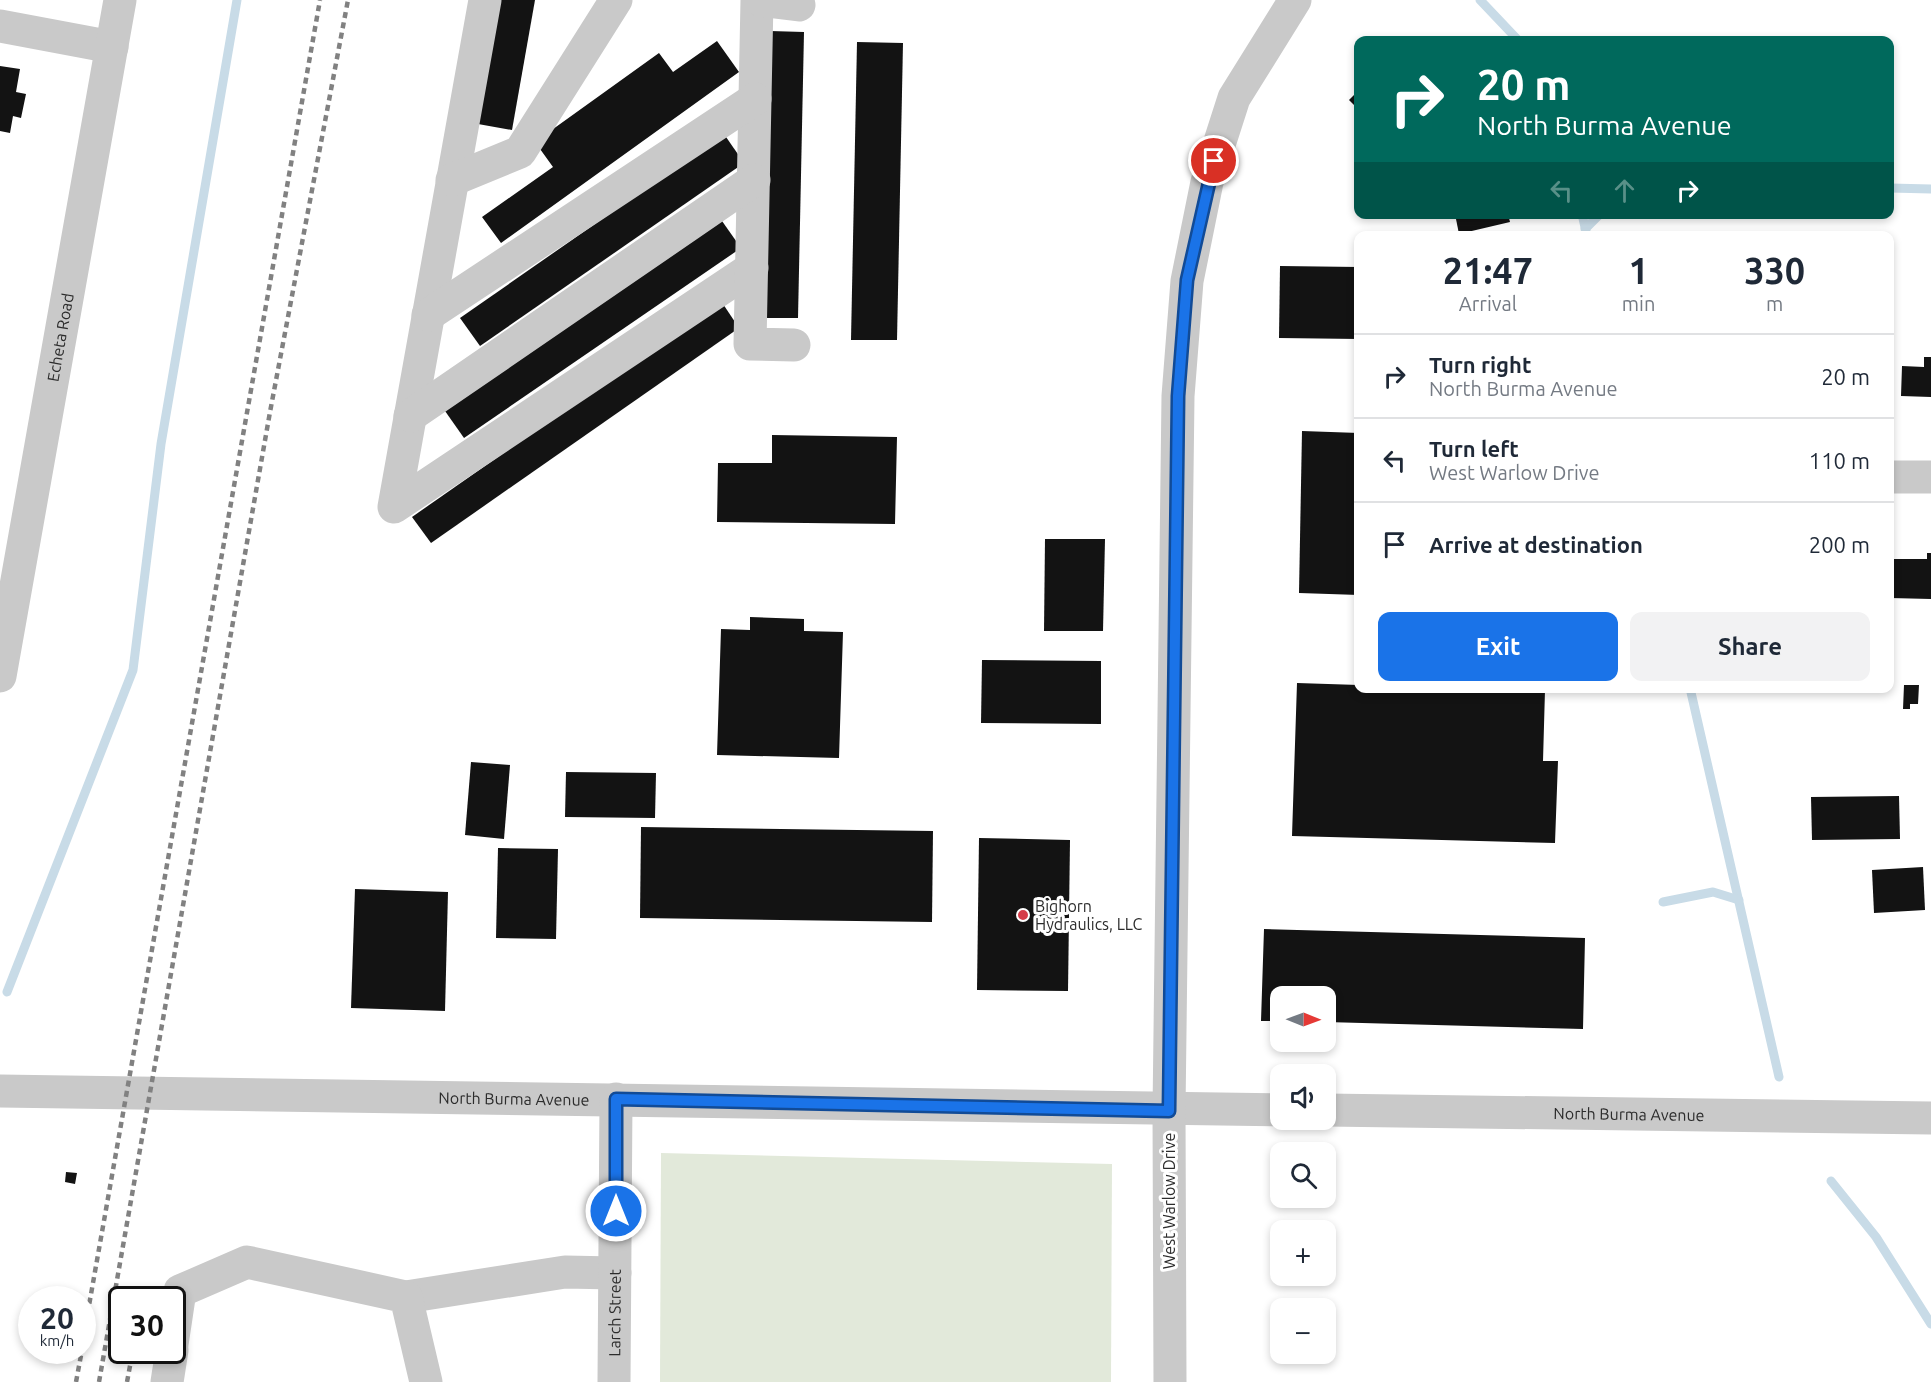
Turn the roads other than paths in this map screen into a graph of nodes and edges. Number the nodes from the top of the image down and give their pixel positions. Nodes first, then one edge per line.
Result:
1 (120, 0) edge
2 (485, 0) edge
3 (616, 0) edge
4 (758, 0) edge
5 (1294, 1) edge
6 (799, 5) dead end
7 (0, 26) edge
8 (112, 47) junction
9 (755, 99) junction
10 (452, 180) junction
11 (754, 180) junction
12 (752, 268) junction
13 (428, 315) junction
14 (794, 345) dead end
15 (410, 416) junction
16 (1894, 477) edge
17 (1931, 477) edge
18 (8, 581) edge
19 (0, 676) edge
20 (0, 1091) edge
21 (616, 1099) junction
22 (1270, 1110) edge
23 (1336, 1110) edge
24 (1169, 1111) junction
25 (1931, 1118) edge
26 (615, 1273) junction
27 (186, 1288) edge
28 (406, 1297) junction
29 (170, 1364) edge
30 (167, 1382) edge
31 (426, 1382) edge
32 (614, 1382) edge
33 (1170, 1382) edge

1 - 8 street, Echeta Road
2 - 10 street
3 - 10 street
4 - 6 street
4 - 9 street
5 - 24 street, West Warlow Drive
7 - 8 street
8 - 18 street, Echeta Road
9 - 11 street
9 - 13 street
10 - 13 street
11 - 12 street
11 - 15 street
12 - 14 street
12 - 15 street
13 - 15 street
16 - 17 street
18 - 19 street, Echeta Road
20 - 21 street, North Burma Avenue
21 - 24 street, North Burma Avenue
21 - 26 street, Larch Street
22 - 24 street, North Burma Avenue
23 - 25 street, North Burma Avenue
24 - 33 street, West Warlow Drive
26 - 28 street
26 - 32 street, Larch Street
27 - 28 street
28 - 31 street
29 - 30 street

